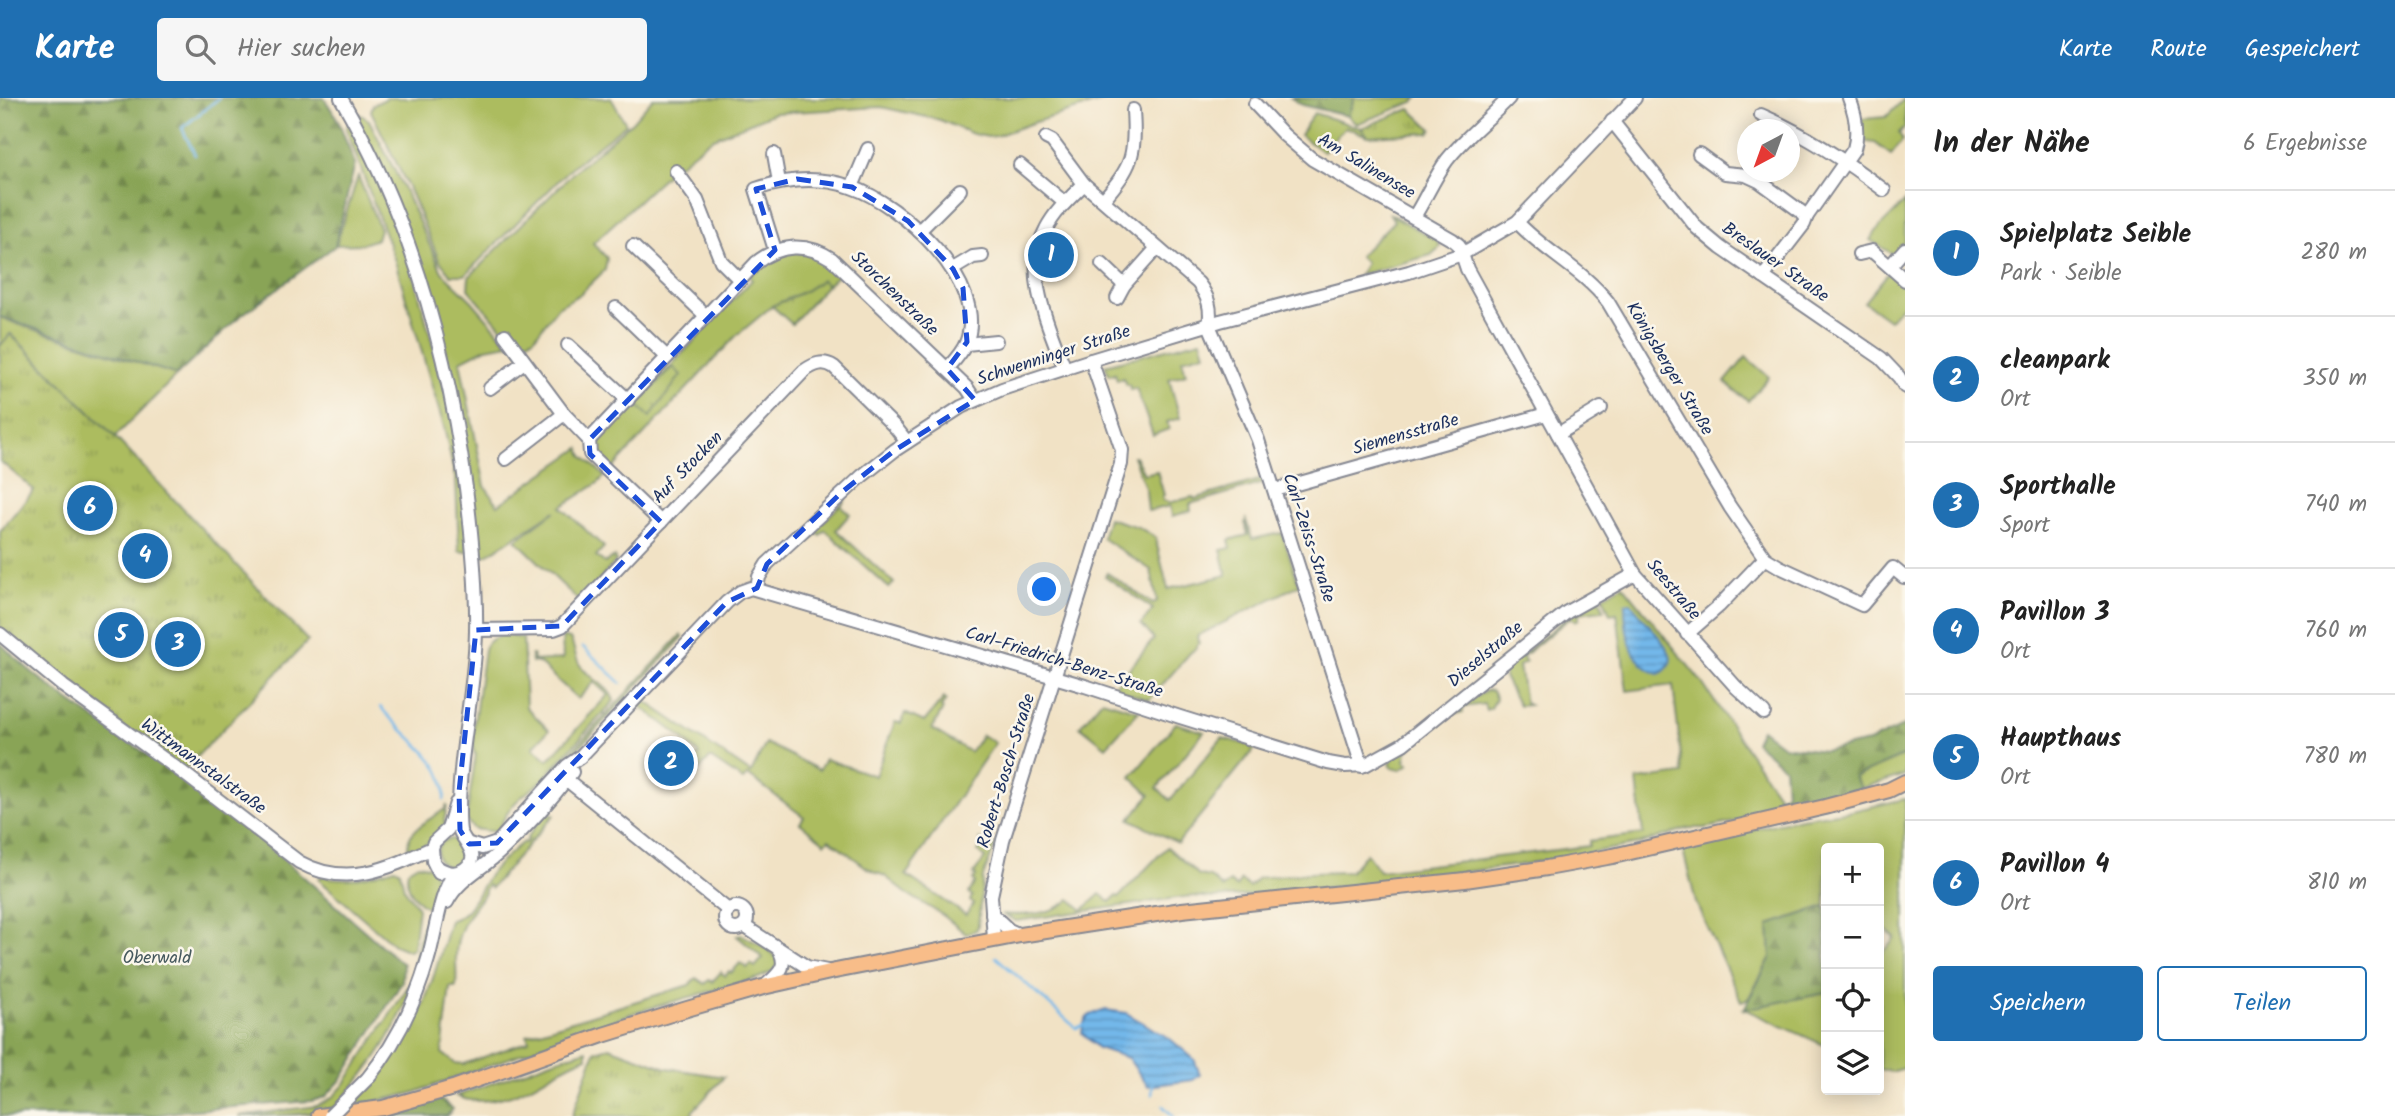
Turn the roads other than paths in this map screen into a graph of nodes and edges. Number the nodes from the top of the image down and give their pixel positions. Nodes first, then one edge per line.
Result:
1 (341, 98) edge
2 (1509, 98) edge
3 (1635, 98) edge
4 (1849, 98) edge
5 (1255, 104) dead end
6 (1133, 110) dead end
7 (1761, 115) dead end
8 (1612, 121) junction
9 (1046, 138) dead end
10 (868, 149) dead end
11 (774, 154) dead end
12 (1699, 154) dead end
13 (1847, 162) junction
14 (1020, 165) dead end
15 (676, 171) dead end
16 (779, 182) junction
17 (1084, 184) junction
18 (852, 187) junction
19 (960, 190) dead end
20 (1884, 190) dead end
21 (1102, 200) junction
22 (1065, 203) junction
23 (1414, 216) junction
24 (1807, 216) junction
25 (1517, 222) junction
26 (919, 231) junction
27 (634, 246) dead end
28 (1157, 248) junction
29 (1905, 249) edge
30 (775, 250) junction
31 (1462, 254) junction
32 (1859, 254) dead end
33 (982, 256) dead end
34 (1102, 264) dead end
35 (1890, 267) junction
36 (953, 269) junction
37 (1763, 277) junction
38 (740, 280) junction
39 (1905, 280) edge
40 (1124, 285) junction
41 (1117, 298) dead end
42 (616, 308) dead end
43 (706, 316) junction
44 (1209, 325) junction
45 (505, 335) dead end
46 (996, 341) dead end
47 (966, 344) junction
48 (568, 345) dead end
49 (667, 358) junction
50 (1091, 360) junction
51 (524, 362) junction
52 (947, 369) junction
53 (1065, 369) junction
54 (1905, 387) edge
55 (490, 388) dead end
56 (628, 400) junction
57 (975, 400) junction
58 (1601, 408) dead end
59 (564, 414) junction
60 (1546, 414) junction
61 (1558, 434) junction
62 (589, 440) junction
63 (907, 442) junction
64 (506, 459) dead end
65 (1275, 490) junction
66 (661, 522) junction
67 (1765, 558) junction
68 (1634, 574) junction
69 (1903, 577) edge
70 (757, 588) junction
71 (476, 630) junction
72 (0, 634) edge
73 (1687, 634) junction
74 (1054, 677) junction
75 (1764, 713) dead end
76 (1362, 765) junction
77 (563, 777) junction
78 (1905, 782) edge
79 (1905, 789) edge
80 (1889, 790) junction
81 (459, 792) junction
82 (445, 834) junction
83 (466, 840) junction
84 (510, 842) junction
85 (434, 858) junction
86 (470, 860) junction
87 (455, 873) junction
88 (992, 914) junction
89 (438, 922) junction
90 (1020, 935) junction
91 (993, 939) junction
92 (777, 947) junction
93 (831, 972) junction
94 (763, 987) junction
95 (319, 1116) edge
96 (330, 1116) edge

1 - 71 street
2 - 23 street
3 - 8 street, Schwenninger Straße
4 - 13 street
5 - 23 street, Am Salinensee
6 - 21 street
7 - 13 street
8 - 25 street, Schwenninger Straße
8 - 37 street, Breslauer Straße
9 - 17 street, Carl-Zeiss-Straße
10 - 18 street
11 - 16 street
12 - 24 street
13 - 20 street
13 - 24 street
14 - 22 street
15 - 38 street
16 - 18 street
16 - 30 street
17 - 21 street, Carl-Zeiss-Straße
17 - 22 street
18 - 26 street
19 - 26 street
21 - 28 street, Carl-Zeiss-Straße
22 - 53 street
23 - 31 street, Am Salinensee
24 - 37 street
25 - 31 street, Schwenninger Straße
25 - 67 street, Königsberger Straße
26 - 36 street
27 - 43 street
28 - 40 street
28 - 44 street, Carl-Zeiss-Straße
29 - 35 street
30 - 38 street
30 - 52 street, Storchenstraße
31 - 44 street, Schwenninger Straße
31 - 60 street, Seestraße
32 - 35 street
33 - 36 street
34 - 40 street
35 - 39 street
36 - 47 street
37 - 54 street, Breslauer Straße
38 - 43 street
40 - 41 street
42 - 49 street
43 - 49 street
44 - 50 street, Schwenninger Straße
44 - 65 street, Carl-Zeiss-Straße
45 - 51 street
46 - 47 street
47 - 52 street
48 - 56 street
49 - 56 street
50 - 53 street, Schwenninger Straße
50 - 74 street, Robert-Bosch-Straße
51 - 55 street
51 - 59 street
52 - 57 street, Storchenstraße
53 - 57 street, Schwenninger Straße
56 - 62 street
57 - 63 street, Schwenninger Straße
58 - 61 street
59 - 62 street
59 - 64 street
60 - 61 street, Seestraße
60 - 65 street, Siemensstraße
61 - 68 street, Seestraße
62 - 66 street
63 - 66 street, Auf Stocken
63 - 70 street, Schwenninger Straße
65 - 76 street, Carl-Zeiss-Straße
66 - 71 street, Auf Stocken
67 - 69 street, Königsberger Straße
67 - 73 street
68 - 73 street, Seestraße
68 - 76 street, Dieselstraße
70 - 74 street, Carl-Friedrich-Benz-Straße
70 - 77 street
71 - 81 street
72 - 85 street, Wittmannstalstraße
73 - 75 street, Seestraße
74 - 76 street, Carl-Friedrich-Benz-Straße
74 - 88 street, Robert-Bosch-Straße
77 - 83 street
77 - 84 street
77 - 92 street
78 - 80 main road
79 - 80 main road
80 - 90 main road
81 - 82 street
81 - 83 street
82 - 83 street
82 - 85 street
83 - 86 street
84 - 86 street
84 - 89 street
85 - 87 street
85 - 89 street
86 - 87 street
87 - 89 street
88 - 90 street
88 - 91 street, Robert-Bosch-Straße
89 - 96 street, bridge
90 - 91 main road
91 - 93 main road
92 - 93 street
92 - 94 street
93 - 94 main road
94 - 95 main road

